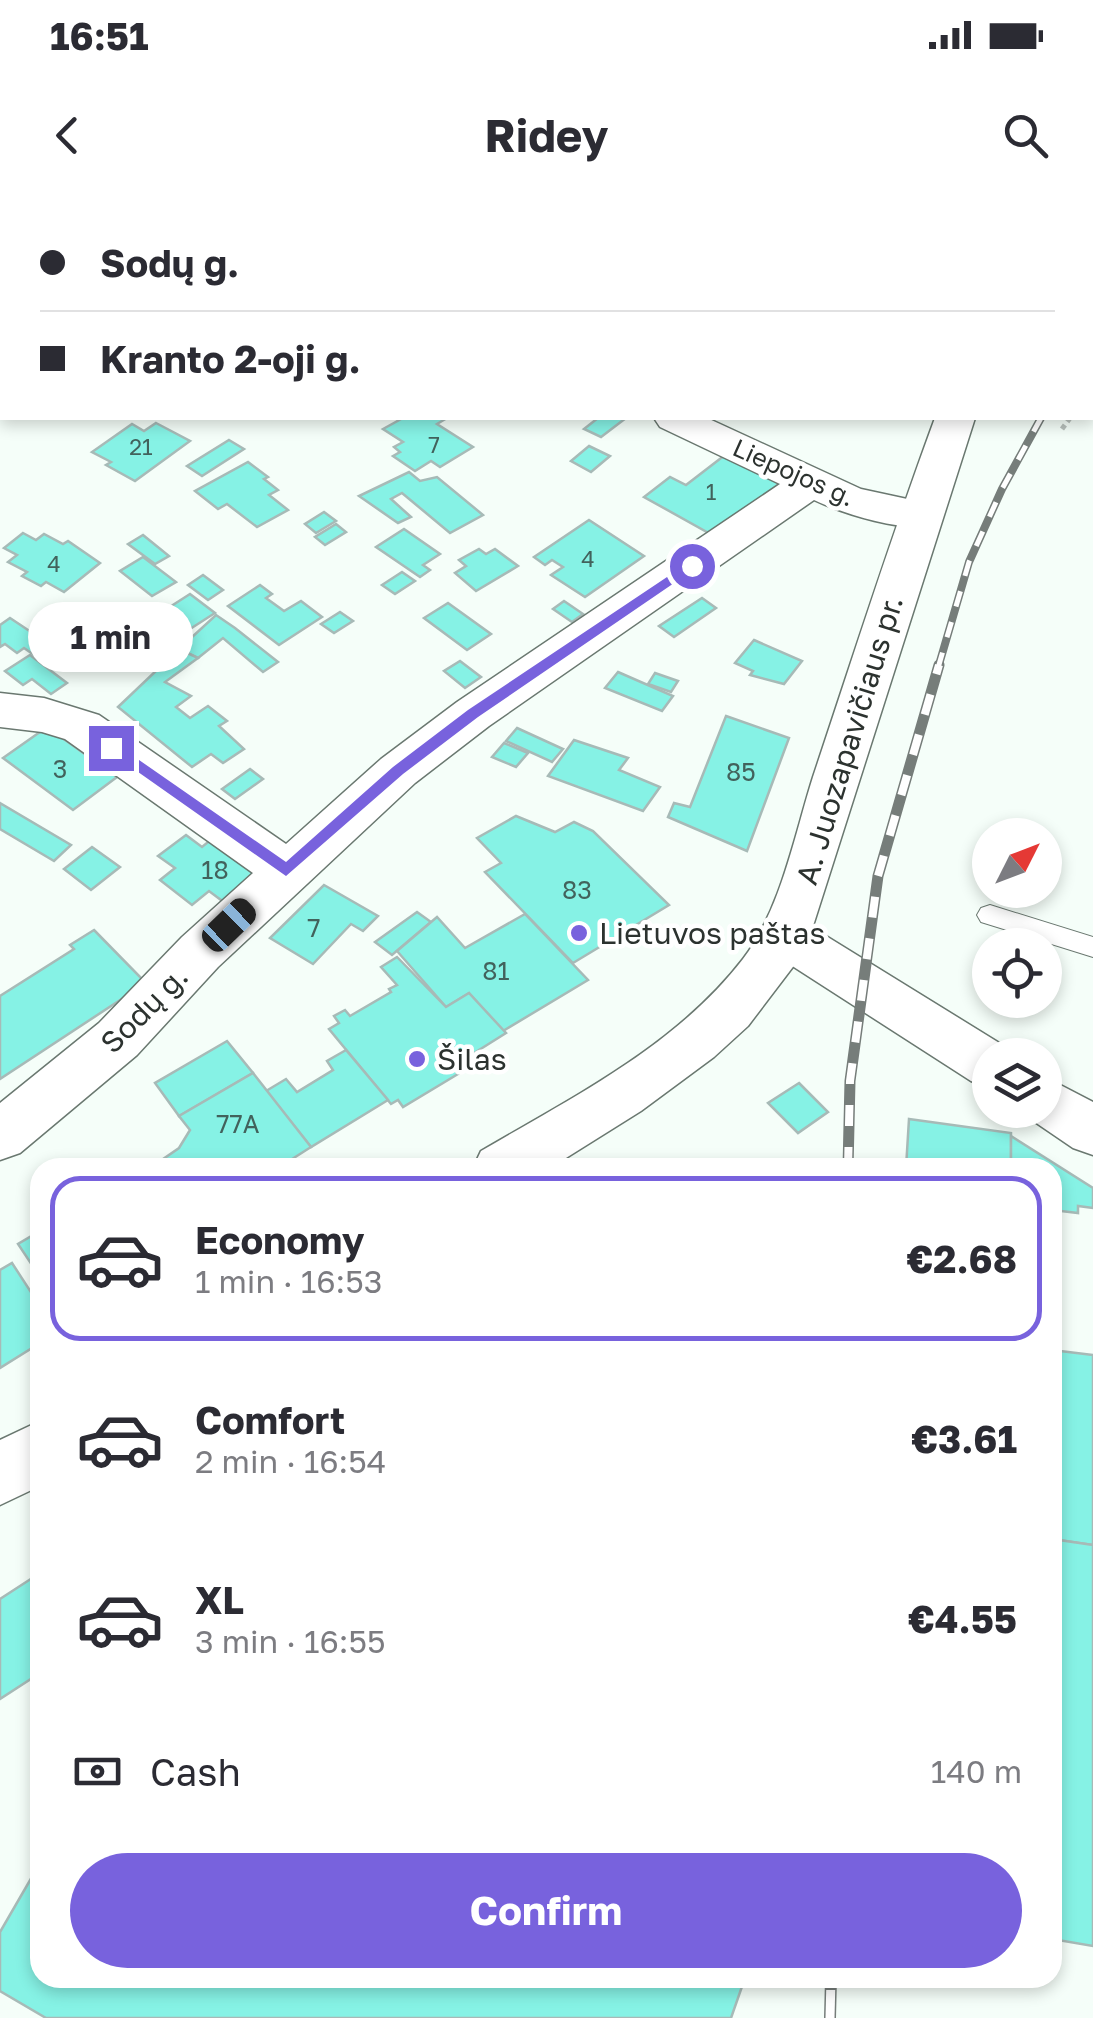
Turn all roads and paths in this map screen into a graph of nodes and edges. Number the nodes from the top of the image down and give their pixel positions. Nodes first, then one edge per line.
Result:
1 (678, 420) edge
2 (954, 420) edge
3 (1069, 420) edge
4 (1062, 429) dead end
5 (810, 483) junction
6 (920, 515) junction
7 (0, 710) edge
8 (286, 870) junction
9 (990, 916) dead end
10 (787, 937) junction
11 (1093, 946) edge
12 (972, 1054) edge
13 (1062, 1111) edge
14 (1093, 1131) edge
15 (0, 1136) edge
16 (517, 1158) edge
17 (30, 1456) edge
18 (0, 1476) edge

1 - 5 street, Liepojos g.
2 - 6 street, A. Juozapavičiaus pr.
3 - 4 path
5 - 6 street, Liepojos g.
5 - 8 street, Sodų g.
6 - 10 street, A. Juozapavičiaus pr.
7 - 8 street
8 - 15 street, Sodų g.
9 - 11 lane
10 - 12 street
10 - 16 street, A. Juozapavičiaus pr.
13 - 14 street
17 - 18 street

